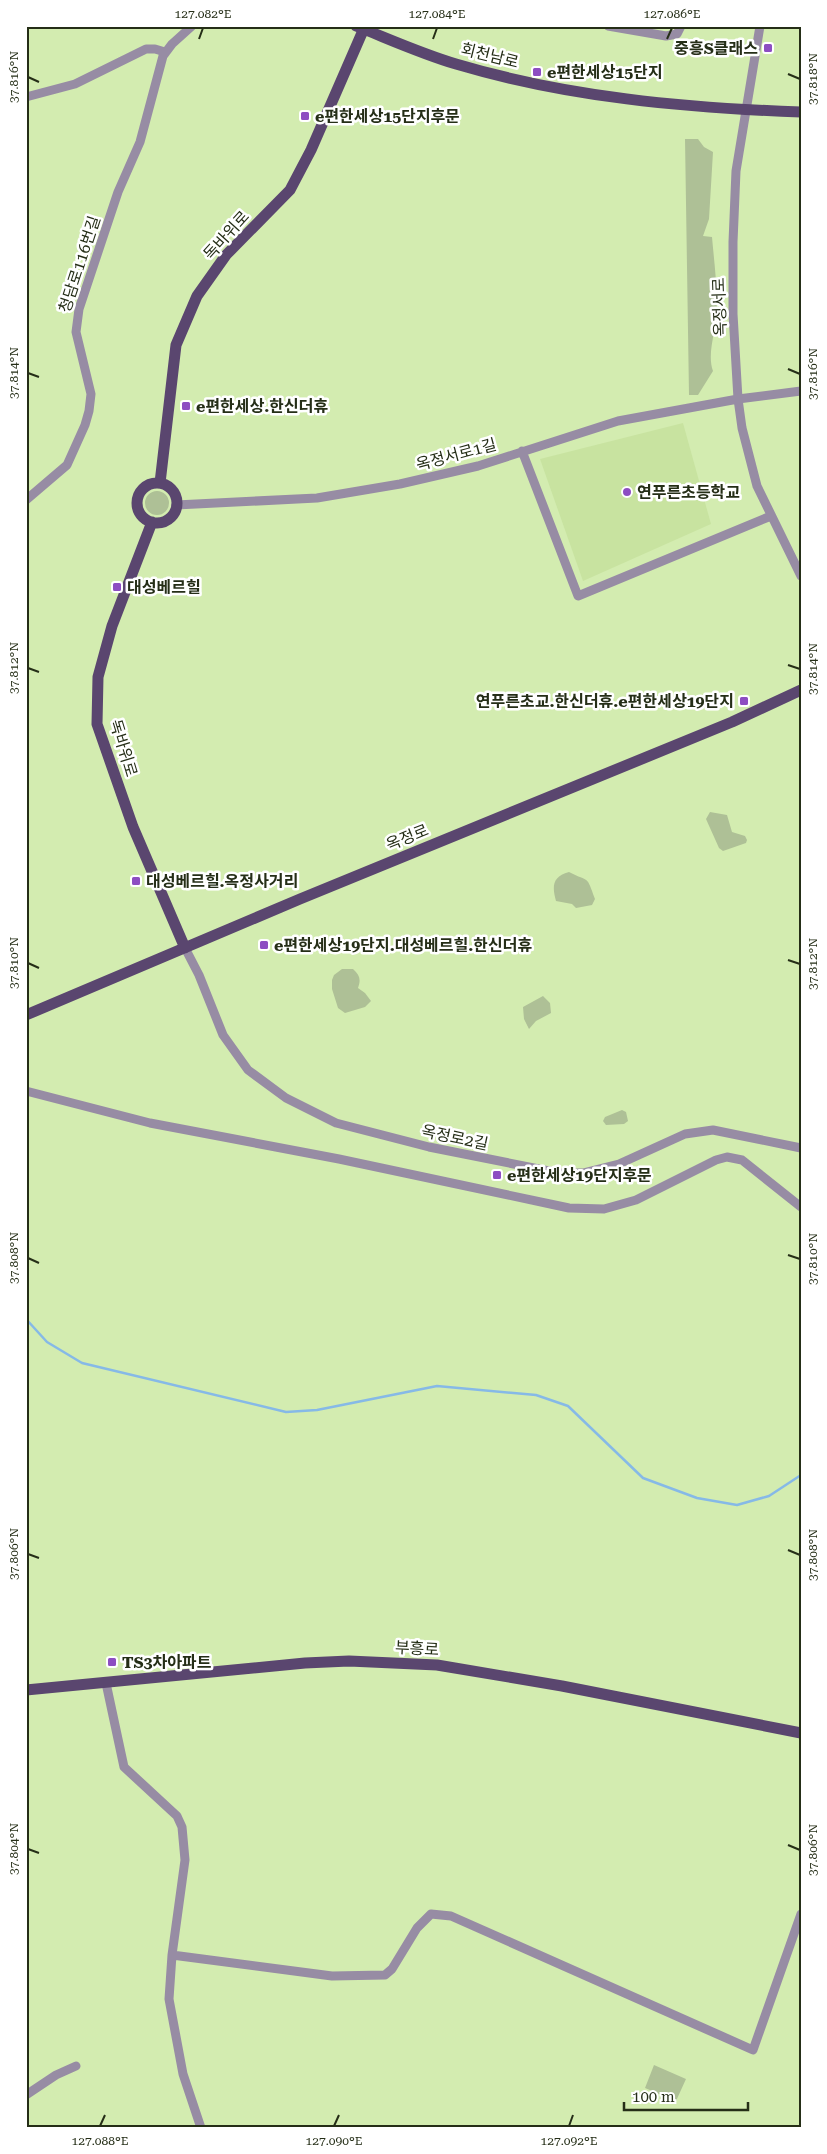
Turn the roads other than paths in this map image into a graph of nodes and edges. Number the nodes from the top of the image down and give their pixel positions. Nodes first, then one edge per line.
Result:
1 (192, 26) edge
2 (608, 26) edge
3 (681, 26) edge
4 (760, 26) edge
5 (362, 27) edge
6 (626, 28) edge
7 (165, 52) junction
8 (26, 97) edge
9 (745, 110) junction
10 (801, 112) edge
11 (801, 391) edge
12 (738, 399) junction
13 (522, 451) junction
14 (160, 483) junction
15 (26, 500) edge
16 (176, 506) junction
17 (771, 516) junction
18 (152, 522) junction
19 (801, 576) edge
20 (801, 690) edge
21 (185, 948) junction
22 (26, 1015) edge
23 (26, 1091) edge
24 (801, 1148) edge
25 (801, 1207) edge
26 (106, 1683) junction
27 (49, 1688) junction
28 (26, 1690) edge
29 (26, 1696) edge
30 (801, 1733) edge
31 (801, 1914) edge
32 (172, 1955) junction
33 (76, 2066) dead end
34 (26, 2095) edge
35 (201, 2128) edge

1 - 7 street
2 - 6 street
3 - 6 street
4 - 9 street, 옥정서로
5 - 9 main road, 회천남로
5 - 14 main road, 독바위로
7 - 8 street
7 - 15 street, 청담로116번길
9 - 10 main road, 회천남로
9 - 12 street, 옥정서로
11 - 12 street, 옥정서로1길
12 - 13 street, 옥정서로1길
12 - 17 street, 옥정서로
13 - 16 street, 옥정서로1길
13 - 17 street
14 - 16 main road
14 - 18 main road
16 - 18 main road
17 - 19 street, 옥정서로
18 - 21 main road, 독바위로
20 - 21 main road, 옥정로
21 - 22 main road, 옥정로
21 - 24 street, 옥정로2길
23 - 25 street
26 - 27 main road, 부흥로
26 - 30 main road, 부흥로
26 - 32 street
27 - 28 main road, 부흥로
27 - 29 main road
31 - 32 street
32 - 35 street
33 - 34 street

